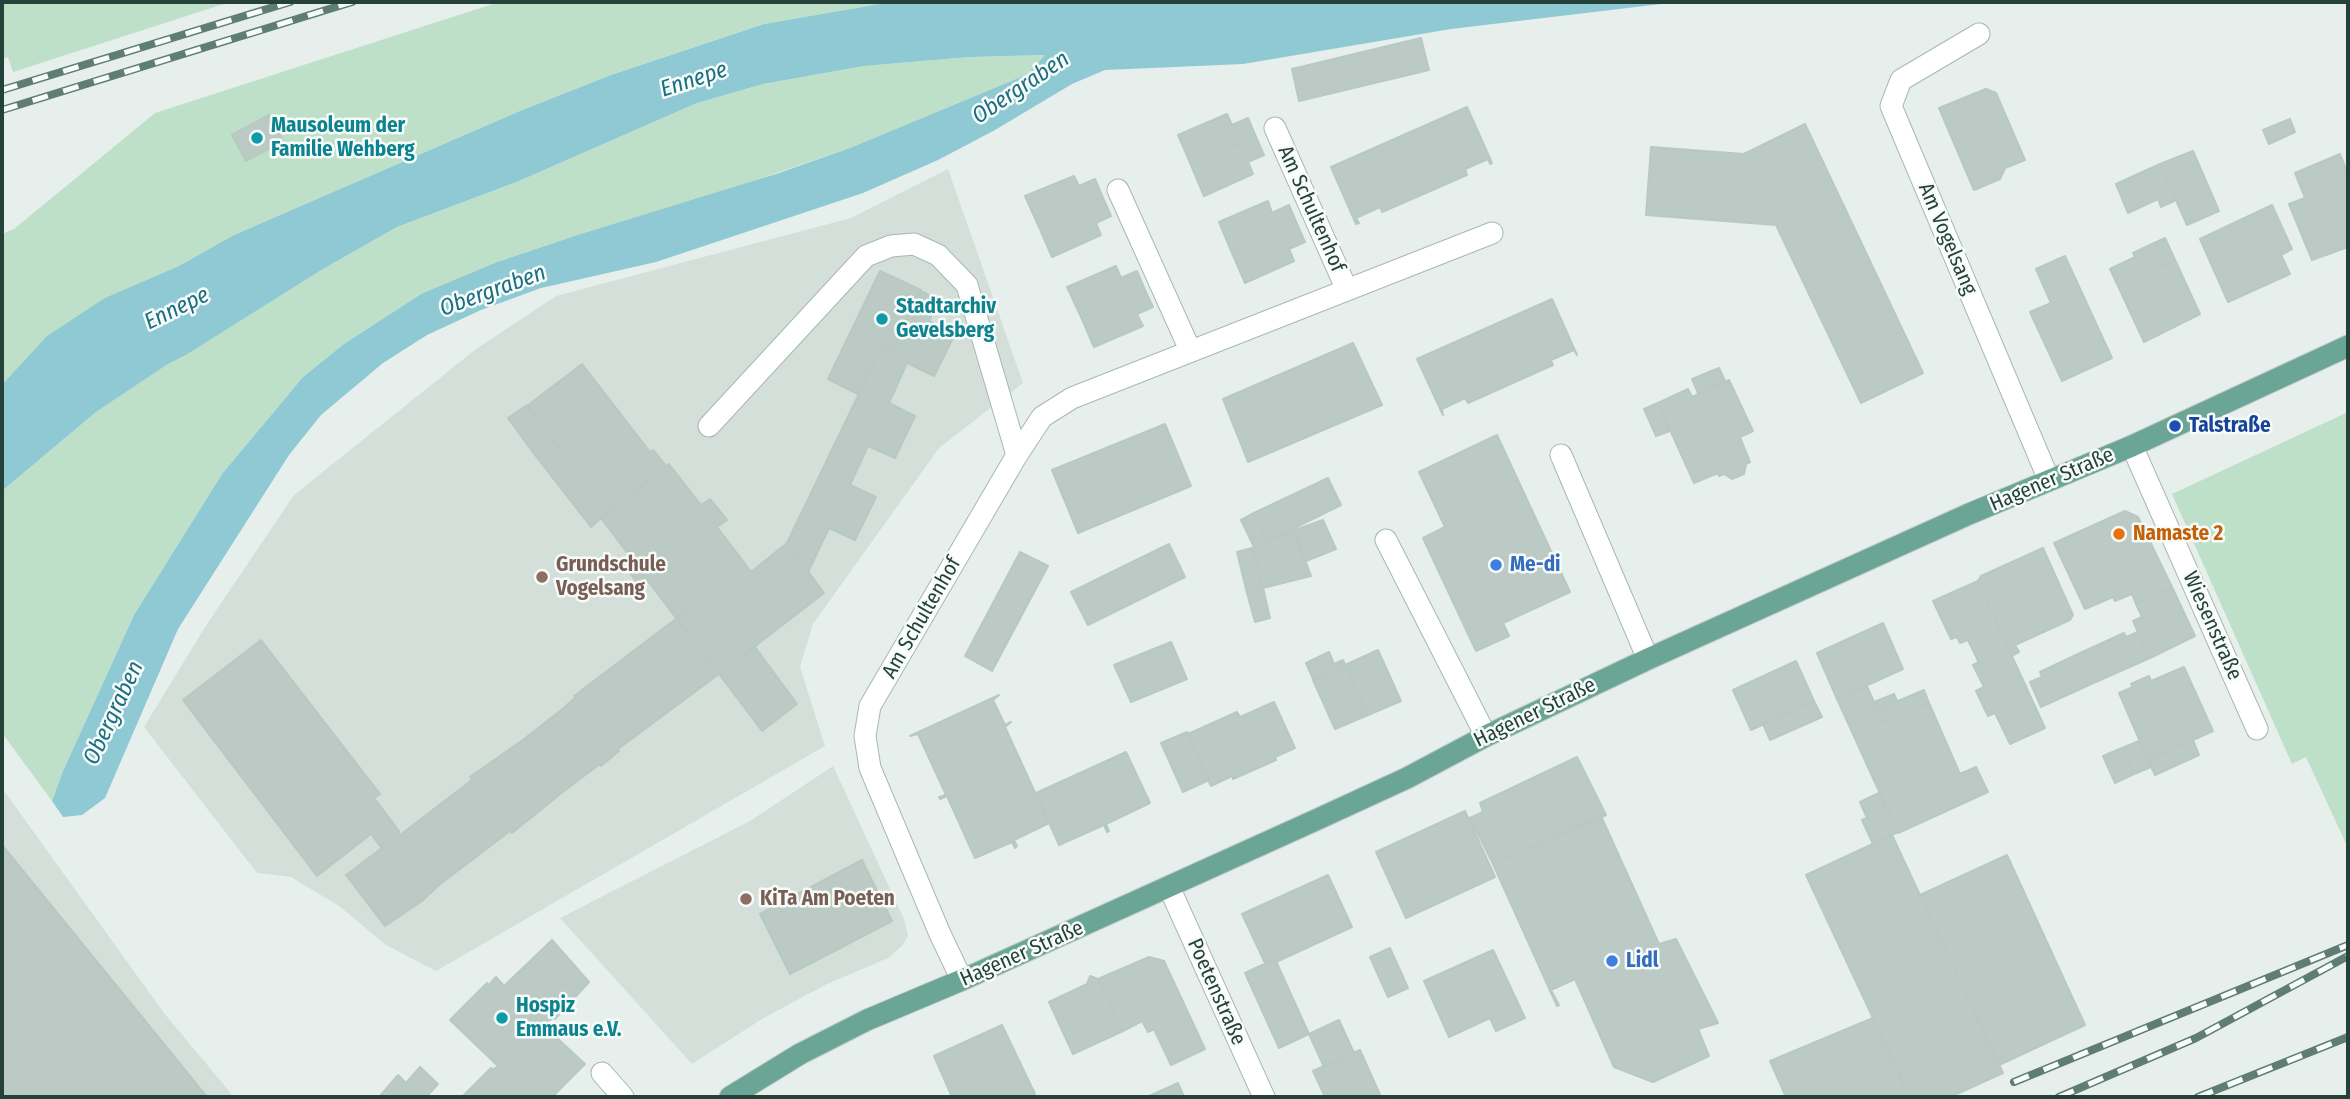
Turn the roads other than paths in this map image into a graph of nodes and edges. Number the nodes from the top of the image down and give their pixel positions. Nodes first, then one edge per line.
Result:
1 (1979, 34) dead end
2 (1275, 128) dead end
3 (1118, 190) dead end
4 (1492, 233) dead end
5 (1347, 290) junction
6 (2348, 346) edge
7 (1190, 350) junction
8 (709, 426) dead end
9 (2132, 446) junction
10 (1017, 455) junction
11 (1561, 455) dead end
12 (2049, 480) junction
13 (1386, 540) dead end
14 (1648, 659) junction
15 (2257, 729) dead end
16 (1486, 736) junction
17 (1169, 887) junction
18 (962, 981) junction
19 (602, 1073) dead end
20 (623, 1097) edge
21 (730, 1097) edge
22 (1264, 1097) edge

1 - 12 street, Am Vogelsang
2 - 5 street, Am Schultenhof
3 - 7 street
4 - 5 street, Am Schultenhof
5 - 7 street, Am Schultenhof
6 - 9 main road, Hagener Straße
7 - 10 street, Am Schultenhof
8 - 10 street
9 - 12 main road, Hagener Straße
9 - 15 street, Wiesenstraße
10 - 18 street, Am Schultenhof
11 - 14 street
12 - 14 main road, Hagener Straße
13 - 16 street
14 - 16 main road, Hagener Straße
16 - 17 main road, Hagener Straße
17 - 18 main road, Hagener Straße
17 - 22 street, Poetenstraße
18 - 21 main road, Hagener Straße
19 - 20 street

